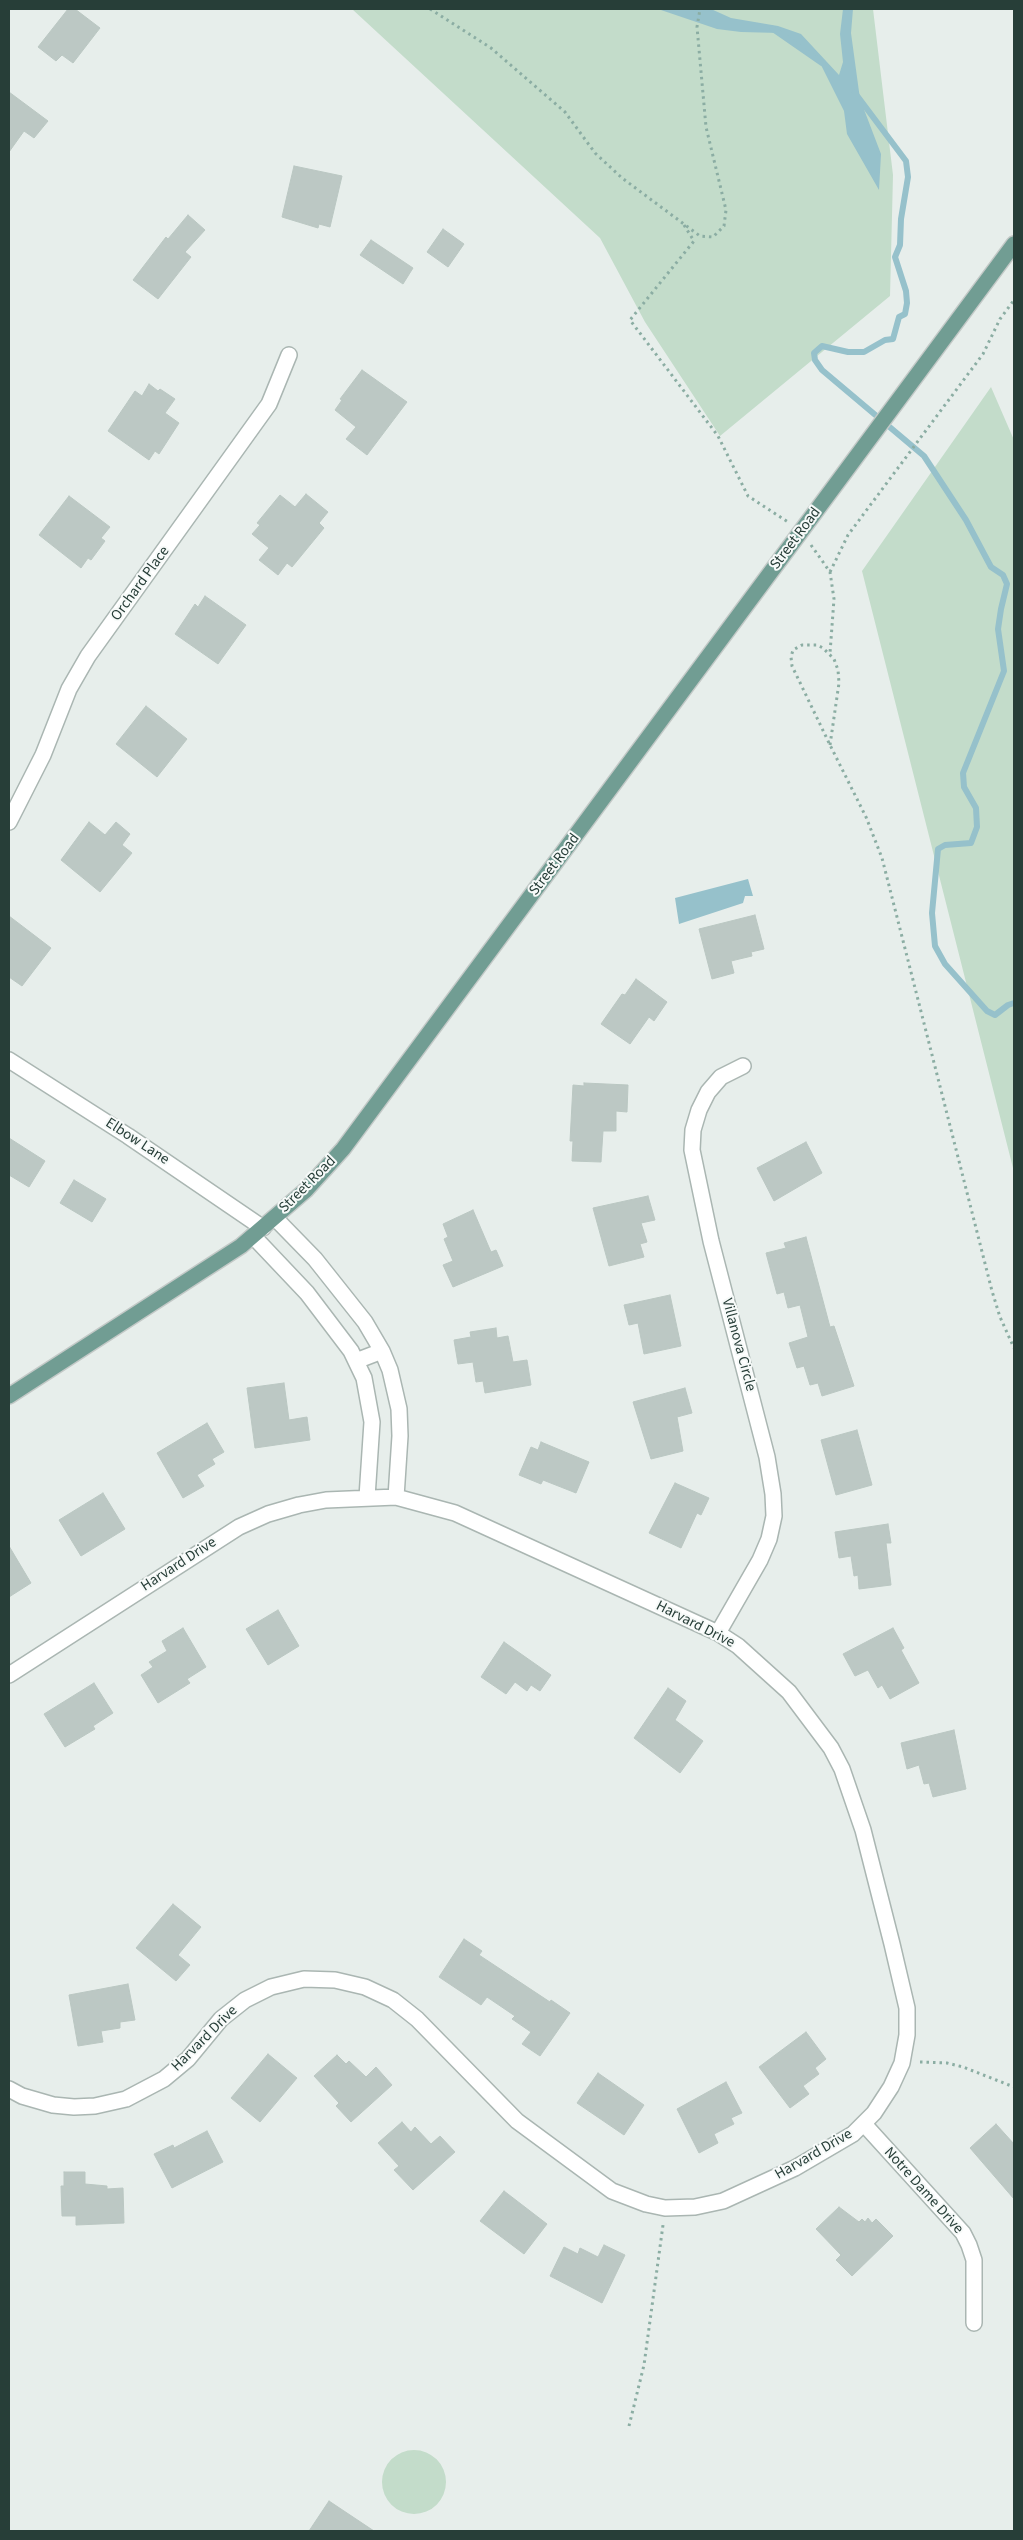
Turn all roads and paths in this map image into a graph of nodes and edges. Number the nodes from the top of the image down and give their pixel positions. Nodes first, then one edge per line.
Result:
1 (430, 9) edge
2 (700, 9) edge
3 (682, 222) junction
4 (1014, 244) edge
5 (1014, 300) edge
6 (289, 355) dead end
7 (802, 532) junction
8 (830, 572) junction
9 (830, 653) junction
10 (830, 745) junction
11 (9, 822) edge
12 (9, 1060) edge
13 (743, 1066) dead end
14 (276, 1218) junction
15 (258, 1232) junction
16 (1014, 1348) edge
17 (382, 1350) junction
18 (356, 1361) junction
19 (9, 1396) edge
20 (396, 1496) junction
21 (367, 1497) junction
22 (718, 1633) junction
23 (9, 1675) edge
24 (902, 2063) junction
25 (1014, 2087) edge
26 (9, 2090) edge
27 (864, 2124) junction
28 (665, 2208) junction
29 (974, 2323) dead end
30 (629, 2426) dead end

1 - 3 path
2 - 3 path
3 - 7 path
4 - 7 main road, Street Road
5 - 8 path
6 - 11 street, Orchard Place
7 - 8 path
7 - 14 main road, Street Road
8 - 9 path
9 - 10 path
9 - 10 path
10 - 16 path
12 - 15 street, Elbow Lane
13 - 22 street, Villanova Circle
14 - 15 main road, Street Road
14 - 17 street
15 - 18 street
15 - 19 main road, Street Road
17 - 18 street
17 - 20 street
18 - 21 street
20 - 21 street, Harvard Drive
20 - 22 street, Harvard Drive
21 - 23 street, Harvard Drive
22 - 24 street, Harvard Drive
24 - 25 path
24 - 27 street, Harvard Drive
26 - 28 street, Harvard Drive
27 - 28 street, Harvard Drive
27 - 29 street, Notre Dame Drive
28 - 30 path

